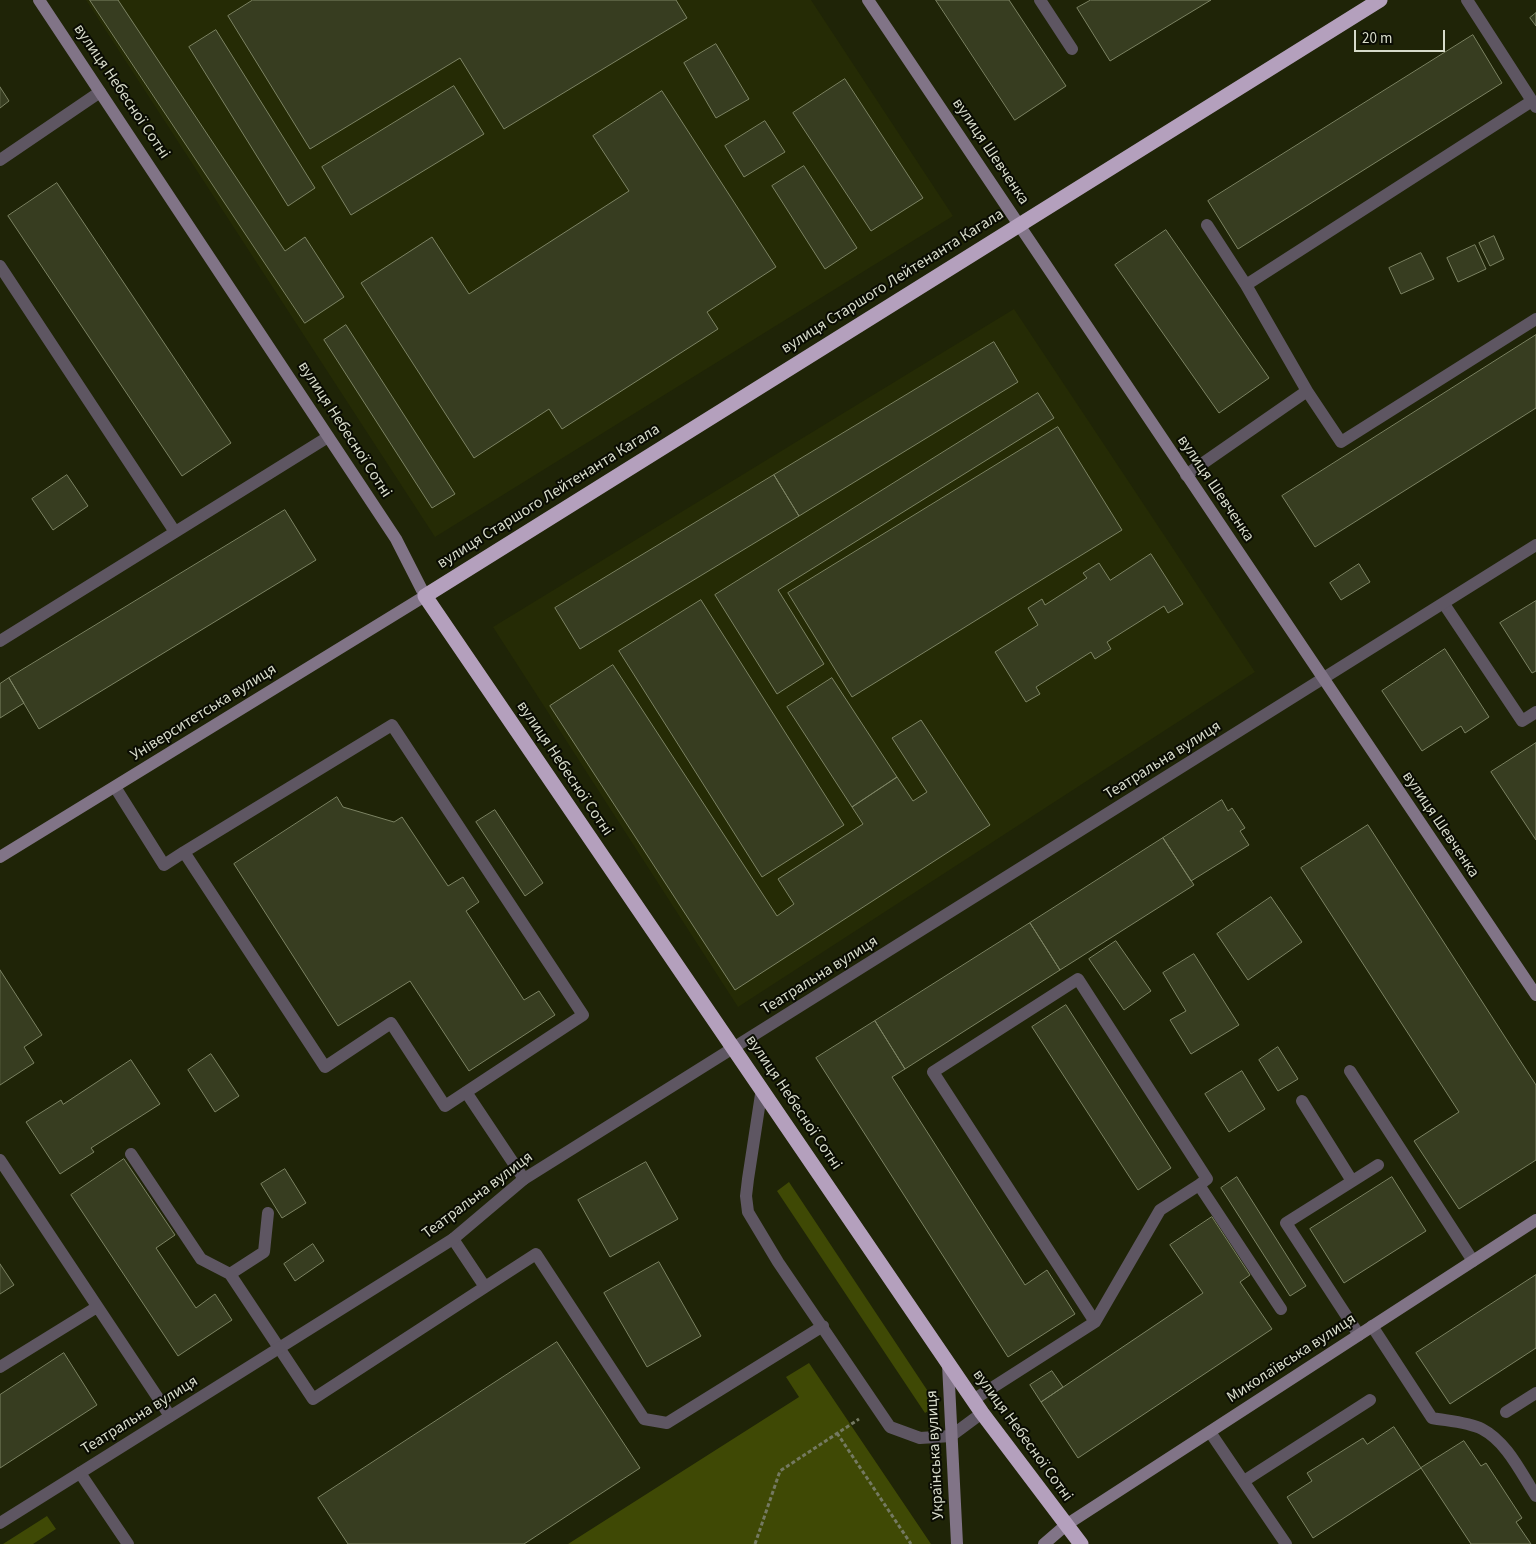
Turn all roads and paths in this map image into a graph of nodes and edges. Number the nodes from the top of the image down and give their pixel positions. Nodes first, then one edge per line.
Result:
1 (39, 0) edge
2 (868, 0) edge
3 (1380, 0) edge
4 (1467, 0) edge
5 (1044, 1) edge
6 (1072, 49) dead end
7 (100, 92) junction
8 (1534, 104) edge
9 (0, 160) edge
10 (1019, 224) junction
11 (1206, 225) dead end
12 (0, 266) edge
13 (1246, 285) junction
14 (1536, 319) edge
15 (1308, 391) junction
16 (328, 437) junction
17 (1186, 475) junction
18 (175, 532) junction
19 (1536, 545) edge
20 (425, 596) junction
21 (1444, 604) junction
22 (0, 641) edge
23 (1322, 680) junction
24 (1536, 712) edge
25 (115, 787) junction
26 (184, 852) junction
27 (0, 857) edge
28 (1536, 995) edge
29 (735, 1049) junction
30 (1350, 1071) dead end
31 (762, 1088) junction
32 (466, 1092) junction
33 (1302, 1101) dead end
34 (132, 1154) dead end
35 (0, 1160) edge
36 (1378, 1165) dead end
37 (524, 1179) junction
38 (1352, 1181) junction
39 (1198, 1185) junction
40 (268, 1212) dead end
41 (1536, 1220) edge
42 (453, 1240) junction
43 (1473, 1261) junction
44 (230, 1274) junction
45 (485, 1287) junction
46 (97, 1307) junction
47 (1281, 1309) dead end
48 (1095, 1322) junction
49 (824, 1326) junction
50 (1372, 1326) junction
51 (1359, 1335) junction
52 (279, 1348) junction
53 (948, 1364) junction
54 (0, 1368) edge
55 (1536, 1393) edge
56 (973, 1400) junction
57 (1370, 1400) dead end
58 (877, 1407) junction
59 (1506, 1412) dead end
60 (982, 1414) junction
61 (170, 1416) junction
62 (1210, 1432) junction
63 (838, 1433) junction
64 (952, 1436) junction
65 (80, 1473) junction
66 (1244, 1481) junction
67 (1536, 1496) edge
68 (0, 1523) edge
69 (1066, 1525) junction
70 (128, 1544) edge
71 (755, 1544) edge
72 (911, 1544) edge
73 (957, 1544) edge
74 (1044, 1544) edge
75 (1081, 1544) edge
76 (1286, 1544) edge

1 - 7 street, вулиця Небесної Сотні
2 - 10 street, вулиця Шевченка
3 - 10 highway, вулиця Старшого Лейтенанта Кагала
4 - 8 street
5 - 6 street
7 - 9 street
7 - 16 street, вулиця Небесної Сотні
8 - 13 street
10 - 17 street, вулиця Шевченка
10 - 20 highway, вулиця Старшого Лейтенанта Кагала
11 - 13 street
12 - 18 street
13 - 15 street
14 - 15 street
15 - 17 street
16 - 18 street
16 - 20 street, вулиця Небесної Сотні
17 - 23 street, вулиця Шевченка
18 - 22 street
19 - 21 street, Театральна вулиця
20 - 25 street, Університетська вулиця
20 - 29 highway, вулиця Небесної Сотні
21 - 23 street, Театральна вулиця
21 - 24 street
23 - 28 street, вулиця Шевченка
23 - 29 street, Театральна вулиця
25 - 26 street
25 - 27 street, Університетська вулиця
26 - 32 street
26 - 32 street
29 - 31 highway, вулиця Небесної Сотні
29 - 37 street, Театральна вулиця
30 - 43 street
31 - 49 street
31 - 53 highway, вулиця Небесної Сотні
32 - 37 street
33 - 38 street
34 - 44 street
35 - 46 street
36 - 38 street
37 - 42 street, Театральна вулиця
38 - 51 street
39 - 47 street
39 - 48 street
39 - 48 street
40 - 44 street
41 - 43 street, Миколаївська вулиця
42 - 45 street
42 - 52 street, Театральна вулиця
43 - 50 street, Миколаївська вулиця
44 - 52 street
45 - 49 street
45 - 52 street
46 - 54 street
46 - 61 street
48 - 56 street
49 - 58 street
50 - 51 street, Миколаївська вулиця
50 - 67 street
51 - 62 street, Миколаївська вулиця
52 - 61 street, Театральна вулиця
53 - 56 highway, вулиця Небесної Сотні
53 - 64 street, Українська вулиця
55 - 59 street
56 - 60 highway, вулиця Небесної Сотні
57 - 66 street
58 - 63 path
58 - 64 street
60 - 64 street
60 - 69 highway, вулиця Небесної Сотні
61 - 65 street, Театральна вулиця
62 - 66 street
62 - 69 street, Миколаївська вулиця
63 - 71 path
63 - 72 path
64 - 73 street, Українська вулиця
65 - 68 street, Театральна вулиця
65 - 70 street
66 - 76 street
69 - 74 street, Миколаївська вулиця
69 - 75 highway, вулиця Небесної Сотні

